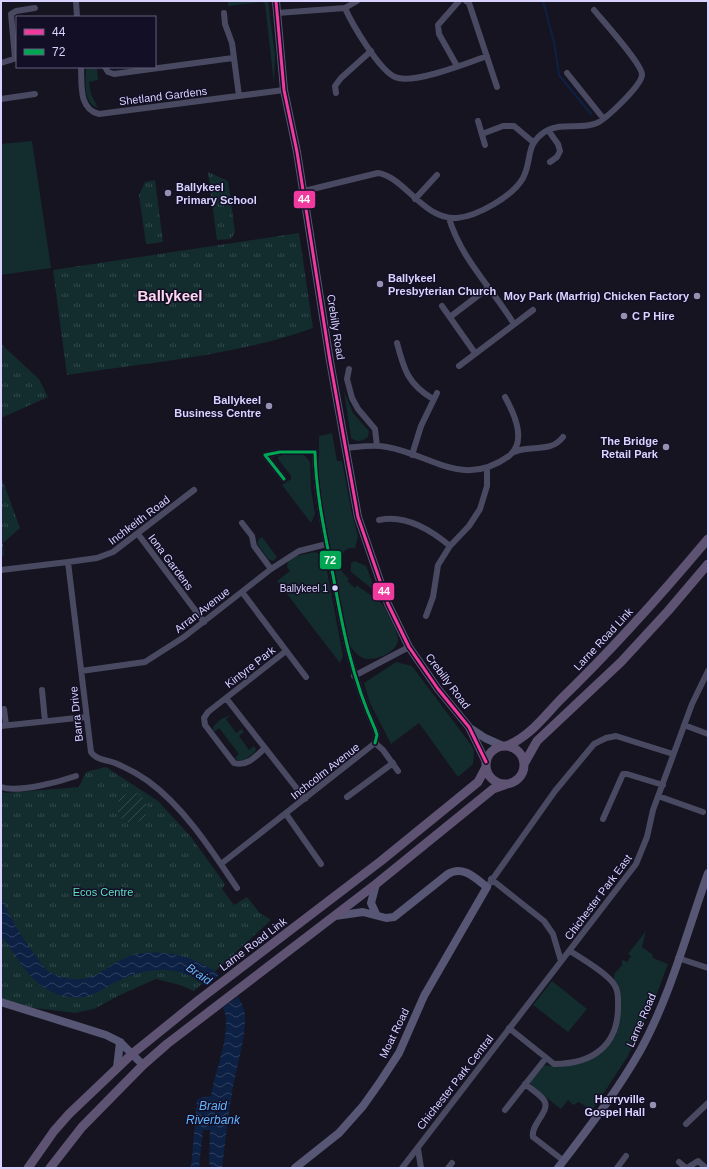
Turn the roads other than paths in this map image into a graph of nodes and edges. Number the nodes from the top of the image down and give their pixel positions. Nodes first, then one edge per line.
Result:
1 (76, 1) edge
2 (276, 1) edge
3 (358, 1) edge
4 (459, 1) edge
5 (466, 1) edge
6 (35, 8) dead end
7 (345, 8) junction
8 (594, 10) dead end
9 (224, 13) dead end
10 (277, 13) junction
11 (77, 16) edge
12 (371, 51) junction
13 (487, 56) junction
14 (16, 58) edge
15 (234, 58) junction
16 (1, 63) edge
17 (457, 66) junction
18 (81, 68) edge
19 (106, 68) edge
20 (566, 73) dead end
21 (497, 87) dead end
22 (284, 90) junction
23 (336, 93) dead end
24 (35, 94) dead end
25 (239, 96) junction
26 (1, 99) edge
27 (603, 118) junction
28 (478, 121) dead end
29 (548, 130) junction
30 (482, 134) junction
31 (533, 142) junction
32 (485, 145) dead end
33 (550, 162) dead end
34 (437, 175) dead end
35 (304, 191) junction
36 (415, 199) junction
37 (449, 218) junction
38 (488, 288) junction
39 (442, 306) dead end
40 (533, 310) dead end
41 (450, 317) junction
42 (514, 324) junction
43 (397, 344) dead end
44 (476, 353) junction
45 (459, 366) dead end
46 (349, 369) dead end
47 (437, 393) dead end
48 (505, 397) dead end
49 (433, 399) junction
50 (563, 437) dead end
51 (377, 446) junction
52 (345, 448) junction
53 (514, 452) junction
54 (412, 455) junction
55 (487, 468) junction
56 (284, 479) dead end
57 (194, 490) dead end
58 (379, 520) dead end
59 (242, 523) dead end
60 (138, 534) junction
61 (708, 539) edge
62 (327, 544) junction
63 (450, 546) junction
64 (68, 562) junction
65 (708, 564) edge
66 (271, 569) junction
67 (1, 570) edge
68 (242, 592) junction
69 (426, 616) dead end
70 (204, 622) junction
71 (409, 647) junction
72 (286, 651) junction
73 (81, 671) junction
74 (707, 673) edge
75 (354, 676) junction
76 (306, 677) dead end
77 (42, 690) dead end
78 (226, 698) junction
79 (4, 710) dead end
80 (86, 717) junction
81 (45, 721) junction
82 (684, 725) junction
83 (3, 726) edge
84 (469, 727) junction
85 (708, 734) edge
86 (375, 743) junction
87 (504, 746) junction
88 (265, 748) junction
89 (673, 754) junction
90 (393, 763) junction
91 (524, 764) junction
92 (486, 765) junction
93 (398, 771) dead end
94 (76, 776) dead end
95 (507, 784) junction
96 (662, 785) junction
97 (1, 787) edge
98 (658, 796) junction
99 (347, 797) dead end
100 (305, 799) junction
101 (703, 812) dead end
102 (286, 814) junction
103 (603, 819) dead end
104 (221, 864) junction
105 (321, 864) dead end
106 (708, 873) edge
107 (489, 883) junction
108 (376, 884) junction
109 (237, 888) dead end
110 (376, 914) junction
111 (334, 916) junction
112 (570, 951) junction
113 (678, 958) junction
114 (561, 961) junction
115 (708, 968) edge
116 (1, 1002) edge
117 (509, 1028) junction
118 (120, 1042) junction
119 (132, 1054) junction
120 (546, 1058) junction
121 (143, 1065) junction
122 (117, 1068) junction
123 (525, 1084) junction
124 (708, 1103) edge
125 (505, 1110) dead end
126 (686, 1124) dead end
127 (418, 1149) junction
128 (626, 1156) dead end
129 (564, 1161) junction
130 (679, 1162) dead end
131 (28, 1168) edge
132 (50, 1168) edge
133 (294, 1168) edge
134 (402, 1168) edge
135 (422, 1168) edge
136 (558, 1168) edge
137 (617, 1168) edge
138 (686, 1168) edge
139 (706, 1168) edge

1 - 11 street
2 - 10 street, Crebilly Road
3 - 7 street
4 - 17 street
5 - 13 street
6 - 14 street
7 - 10 street
7 - 12 street
8 - 27 street
9 - 15 street
10 - 22 street, Crebilly Road
12 - 17 street
12 - 23 street
13 - 17 street
13 - 21 street
14 - 16 street
15 - 19 street
15 - 25 street
18 - 25 street, Shetland Gardens
20 - 27 street
22 - 25 street, Shetland Gardens
22 - 35 street, Crebilly Road
24 - 26 street
27 - 29 street
28 - 30 street
29 - 31 street
29 - 33 street
30 - 31 street
30 - 32 street
31 - 37 street
34 - 36 street
35 - 36 street
35 - 52 street, Crebilly Road
36 - 37 street
37 - 38 street
38 - 41 street
38 - 42 street
39 - 41 street
40 - 42 street
41 - 44 street
42 - 44 street
43 - 49 street
44 - 45 street
46 - 51 street
47 - 49 street
48 - 53 street
49 - 54 street
50 - 53 street
51 - 52 street
51 - 54 street
52 - 71 street, Crebilly Road
53 - 55 street
54 - 55 street
55 - 63 street
56 - 62 street
57 - 60 street, Inchkeith Road
58 - 63 street
59 - 66 street
60 - 64 street, Inchkeith Road
60 - 70 street, Iona Gardens
61 - 87 main road, Larne Road Link
62 - 66 street, Arran Avenue
62 - 75 street
63 - 69 street
64 - 67 street
64 - 73 street, Barra Drive
65 - 91 main road
66 - 68 street, Arran Avenue
68 - 70 street, Arran Avenue
68 - 72 street, Kintyre Park
70 - 73 street, Arran Avenue
71 - 75 street
71 - 84 street, Crebilly Road
72 - 76 street, Kintyre Park
72 - 78 street, Kintyre Park
73 - 80 street, Barra Drive
74 - 82 street, Chichester Park East
75 - 86 street
77 - 81 street
78 - 88 street, Kintyre Park
78 - 88 street, Kintyre Park
79 - 83 street
80 - 81 street
80 - 104 street, Barra Drive
81 - 83 street
82 - 85 street
82 - 89 street, Chichester Park East
84 - 87 street, Crebilly Road
84 - 92 street, Crebilly Road
86 - 90 street
86 - 100 street, Inchcolm Avenue
87 - 91 main road
87 - 92 main road
88 - 100 street, Kintyre Park
89 - 96 street, Chichester Park East
89 - 107 street, Moat Road
90 - 93 street
90 - 99 street
91 - 95 main road
92 - 95 main road
92 - 119 main road, Larne Road Link
94 - 97 street
95 - 108 main road
96 - 98 street, Chichester Park East
96 - 103 street
98 - 101 street
98 - 112 street, Chichester Park East
100 - 102 street, Inchcolm Avenue
102 - 104 street, Inchcolm Avenue
102 - 105 street, Inchcolm Avenue
104 - 109 street, Barra Drive
106 - 113 street, Larne Road
107 - 110 street
107 - 114 street
107 - 133 street, Moat Road
108 - 110 street
108 - 111 main road
110 - 111 street
111 - 121 main road
112 - 114 street, Chichester Park East
112 - 120 street
113 - 115 street
113 - 129 street, Larne Road
114 - 117 street, Chichester Park Central
116 - 118 street
117 - 120 street
117 - 127 street, Chichester Park Central
118 - 119 street
118 - 122 street
119 - 121 street
119 - 122 main road, Larne Road Link
120 - 123 street
121 - 132 main road
122 - 131 main road, Larne Road Link
123 - 125 street
123 - 129 street
124 - 126 street
127 - 134 street, Chichester Park Central
127 - 135 street
128 - 137 street
129 - 136 street, Larne Road
130 - 138 street
138 - 139 street

